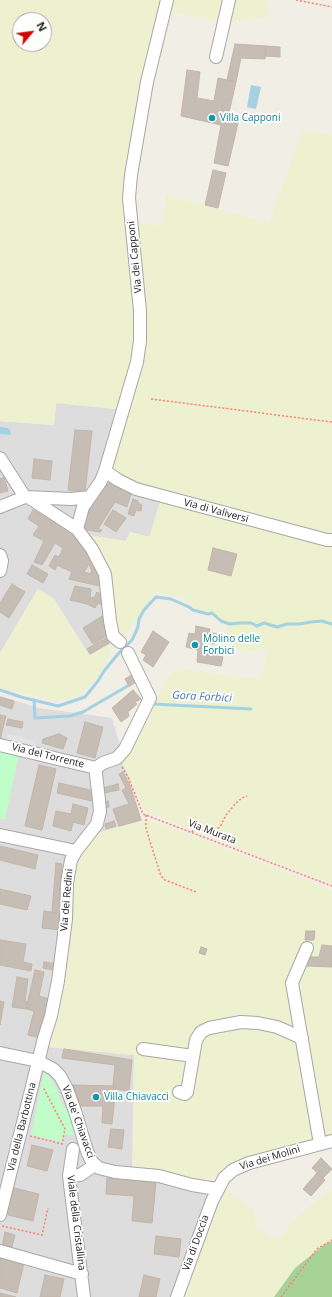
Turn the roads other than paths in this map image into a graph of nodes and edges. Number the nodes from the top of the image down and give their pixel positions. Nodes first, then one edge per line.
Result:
1 (166, 0) edge
2 (229, 0) edge
3 (216, 58) dead end
4 (0, 458) edge
5 (105, 471) junction
6 (26, 497) junction
7 (90, 497) junction
8 (0, 507) edge
9 (77, 529) junction
10 (332, 540) edge
11 (0, 555) edge
12 (0, 571) edge
13 (120, 642) dead end
14 (128, 653) dead end
15 (0, 745) edge
16 (96, 768) junction
17 (0, 835) edge
18 (76, 851) junction
19 (307, 948) dead end
20 (302, 1038) junction
21 (143, 1049) dead end
22 (0, 1053) edge
23 (193, 1056) junction
24 (37, 1066) junction
25 (179, 1092) dead end
26 (332, 1141) edge
27 (320, 1144) junction
28 (73, 1149) dead end
29 (95, 1165) junction
30 (68, 1176) junction
31 (217, 1189) junction
32 (0, 1215) edge
33 (0, 1251) edge
34 (82, 1274) junction
35 (84, 1297) edge
36 (177, 1297) edge

1 - 5 street, Via dei Capponi
2 - 3 street
4 - 6 street
5 - 7 street, Via dei Capponi
5 - 10 street, Via di Valiversi
6 - 7 street
6 - 8 street
6 - 9 street
7 - 9 street, Via dei Capponi
9 - 13 street
11 - 12 street
14 - 16 street
15 - 16 street, Via del Torrente
16 - 18 street, Via dei Redini
17 - 18 street
18 - 24 street, Via dei Redini
19 - 20 street
20 - 23 street
20 - 27 street
21 - 23 street
22 - 24 street, Via de' Chiavacci
23 - 25 street
24 - 29 street, Via de' Chiavacci
24 - 32 street, Via della Barbottina
26 - 27 street, Via dei Molini
27 - 31 street, Via dei Molini
28 - 30 street, Viale della Cristallina
29 - 30 street
29 - 31 street, Via de' Chiavacci
30 - 34 street, Viale della Cristallina
31 - 36 street, Via di Doccia
33 - 34 street
34 - 35 street, Viale della Cristallina

